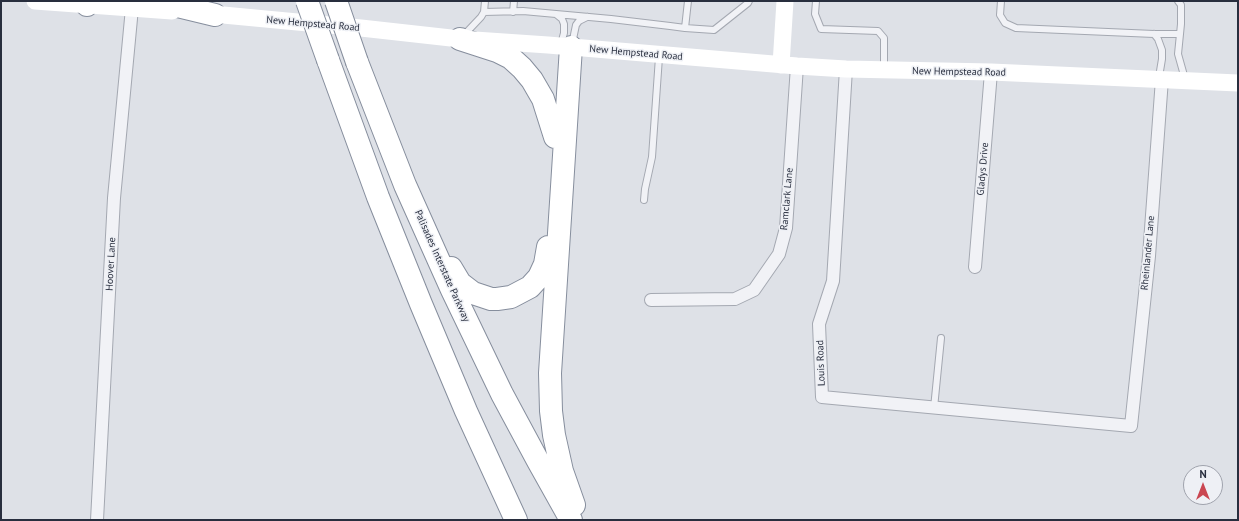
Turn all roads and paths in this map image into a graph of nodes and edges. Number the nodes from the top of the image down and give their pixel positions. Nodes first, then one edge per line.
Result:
1 (35, 1) edge
2 (157, 1) edge
3 (307, 1) edge
4 (336, 1) edge
5 (485, 1) edge
6 (514, 1) edge
7 (688, 1) edge
8 (748, 1) edge
9 (785, 1) edge
10 (816, 1) edge
11 (1000, 1) edge
12 (1178, 1) edge
13 (82, 3) edge
14 (132, 8) junction
15 (484, 12) junction
16 (513, 12) junction
17 (554, 14) junction
18 (215, 15) junction
19 (587, 17) junction
20 (684, 28) junction
21 (1154, 34) junction
22 (1179, 34) junction
23 (460, 39) junction
24 (566, 47) junction
25 (660, 55) junction
26 (789, 66) junction
27 (846, 70) junction
28 (884, 70) junction
29 (991, 72) junction
30 (1160, 79) junction
31 (1185, 81) junction
32 (1238, 83) edge
33 (555, 137) junction
34 (391, 150) junction
35 (644, 200) dead end
36 (975, 267) dead end
37 (651, 300) dead end
38 (940, 338) dead end
39 (934, 408) junction
40 (1131, 426) joint
41 (97, 520) edge
42 (516, 520) edge
43 (571, 520) edge
44 (582, 520) edge

1 - 13 street, New Hempstead Road
2 - 18 highway
3 - 42 highway, bridge
4 - 34 highway, Palisades Interstate Parkway, bridge
5 - 15 lane
6 - 16 lane
7 - 20 lane
8 - 20 lane
9 - 26 street
10 - 28 lane
11 - 21 lane
12 - 22 lane
13 - 14 street, New Hempstead Road
14 - 18 street, New Hempstead Road
14 - 41 street, Hoover Lane
15 - 16 lane
15 - 23 lane
16 - 17 lane
17 - 19 lane
17 - 24 lane
18 - 23 street, New Hempstead Road
19 - 20 lane
19 - 24 lane
21 - 22 lane
21 - 30 lane
22 - 31 lane
23 - 24 street, New Hempstead Road
23 - 33 highway
24 - 25 street, New Hempstead Road
24 - 33 highway
24 - 44 highway
25 - 26 street, New Hempstead Road
25 - 35 lane
26 - 27 street, New Hempstead Road
26 - 37 street, Ramclark Lane
27 - 28 street, New Hempstead Road
27 - 39 street, Louis Road
28 - 29 street, New Hempstead Road
29 - 30 street, New Hempstead Road
29 - 36 street, Gladys Drive
30 - 31 street, New Hempstead Road
30 - 40 street, Rheinlander Lane
31 - 32 street, New Hempstead Road
33 - 34 highway
34 - 43 highway, Palisades Interstate Parkway
38 - 39 lane
39 - 40 street, Louis Road

